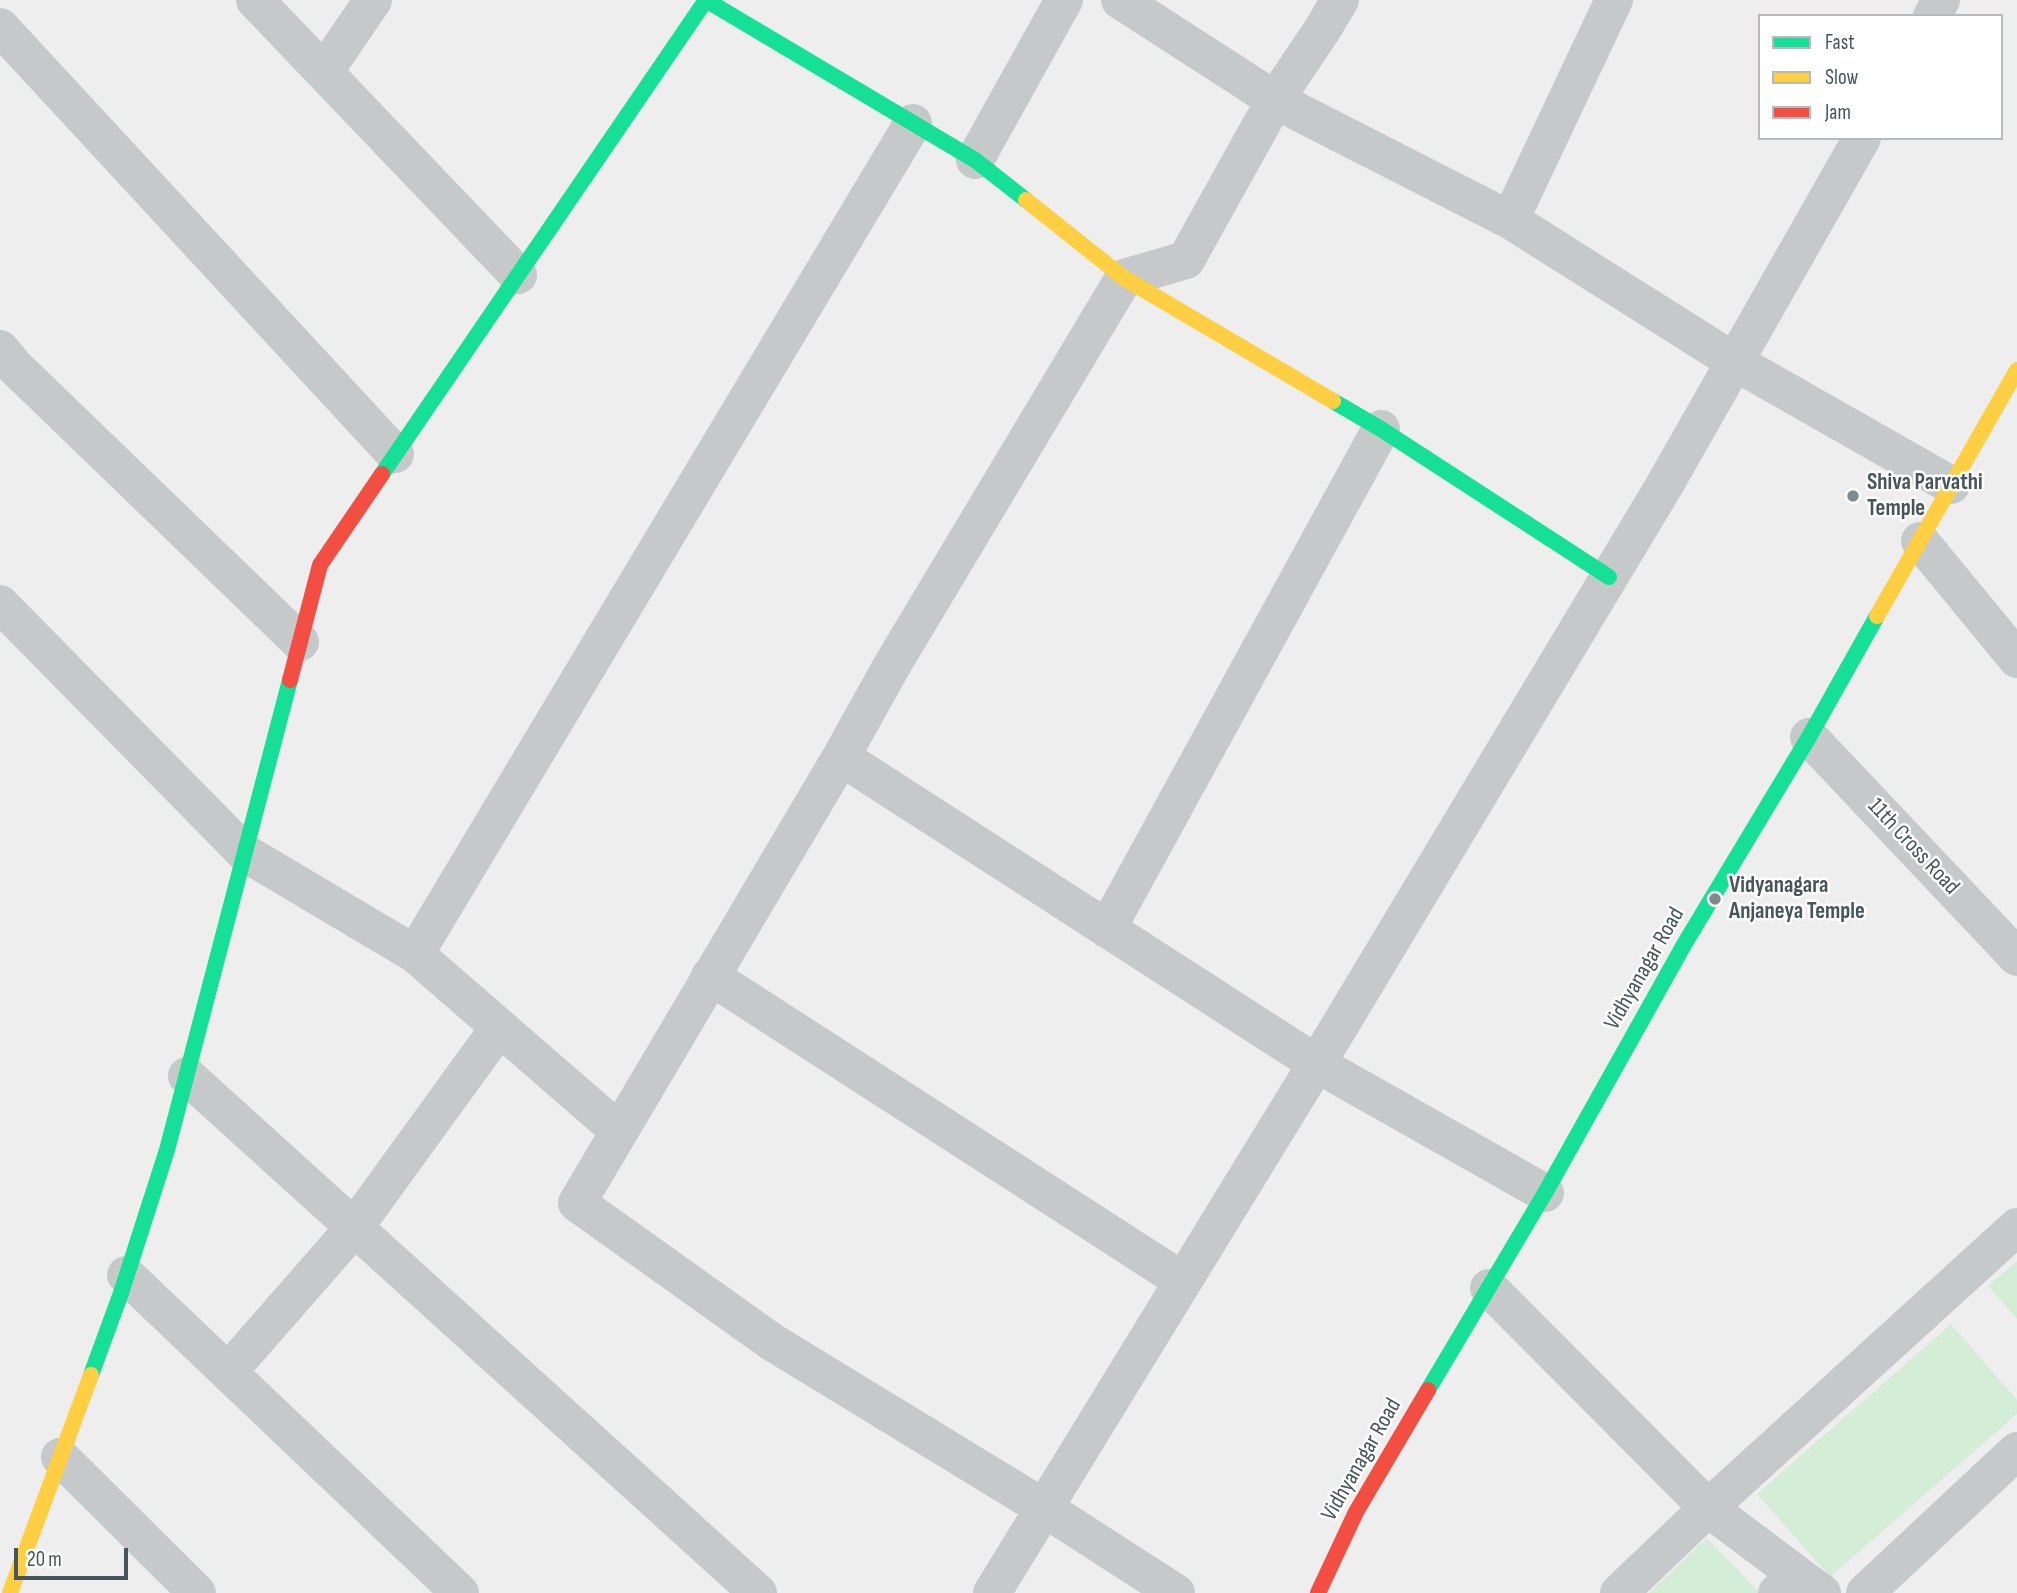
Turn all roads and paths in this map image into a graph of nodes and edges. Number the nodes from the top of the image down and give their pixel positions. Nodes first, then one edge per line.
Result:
1 (256, 0) edge
2 (373, 0) edge
3 (1064, 0) edge
4 (1120, 0) edge
5 (1340, 0) edge
6 (1614, 0) edge
7 (0, 27) edge
8 (324, 72) junction
9 (1275, 100) junction
10 (913, 123) junction
11 (1862, 140) edge
12 (975, 160) junction
13 (1510, 220) junction
14 (518, 275) junction
15 (1124, 278) junction
16 (0, 349) edge
17 (1735, 362) junction
18 (2017, 370) edge
19 (1381, 429) junction
20 (396, 454) junction
21 (1951, 485) junction
22 (1920, 541) junction
23 (1609, 577) junction
24 (0, 604) edge
25 (300, 642) junction
26 (2017, 659) edge
27 (1810, 737) junction
28 (841, 757) junction
29 (245, 852) junction
30 (1107, 929) junction
31 (415, 954) junction
32 (2017, 957) edge
33 (709, 976) junction
34 (499, 1028) junction
35 (1317, 1064) junction
36 (187, 1076) junction
37 (619, 1131) junction
38 (1545, 1194) junction
39 (2017, 1227) edge
40 (354, 1228) junction
41 (126, 1276) junction
42 (1183, 1281) junction
43 (1489, 1288) junction
44 (228, 1373) junction
45 (2017, 1451) edge
46 (60, 1457) junction
47 (1044, 1508) junction
48 (1708, 1508) junction
49 (1798, 1587) edge
50 (10, 1593) edge
51 (197, 1593) edge
52 (460, 1593) edge
53 (758, 1593) edge
54 (992, 1593) edge
55 (1177, 1593) edge
56 (1318, 1593) edge
57 (1619, 1593) edge
58 (1865, 1593) edge

1 - 8 street
2 - 8 street
3 - 12 street
4 - 9 street
5 - 9 street
6 - 13 street
7 - 20 street
8 - 14 street
9 - 13 street
9 - 15 street
10 - 12 street
10 - 14 street
10 - 31 street
11 - 17 street
12 - 15 street
13 - 17 street
14 - 20 street
15 - 19 street
15 - 28 street
16 - 25 street
17 - 21 street
17 - 23 street
18 - 21 street, Vidhyanagar Road
19 - 23 street
19 - 30 street
20 - 25 street
21 - 22 street, Vidhyanagar Road
22 - 26 street
22 - 27 street, Vidhyanagar Road
23 - 35 street
24 - 29 street
25 - 29 street
27 - 32 street, 11th Cross Road
27 - 38 street, Vidhyanagar Road
28 - 30 street
28 - 33 street
29 - 31 street
29 - 36 street
30 - 35 street
31 - 34 street
33 - 37 street
33 - 42 street
34 - 37 street
34 - 40 street
35 - 38 street
35 - 42 street
36 - 40 street
36 - 41 street
37 - 47 street
38 - 43 street, Vidhyanagar Road
39 - 48 street
40 - 44 street
40 - 53 street
41 - 44 street
41 - 46 street
42 - 47 street
43 - 48 street
43 - 56 street, Vidhyanagar Road
44 - 52 street
45 - 58 street
46 - 50 street
46 - 51 street
47 - 54 street
47 - 55 street
48 - 49 street
48 - 57 street

